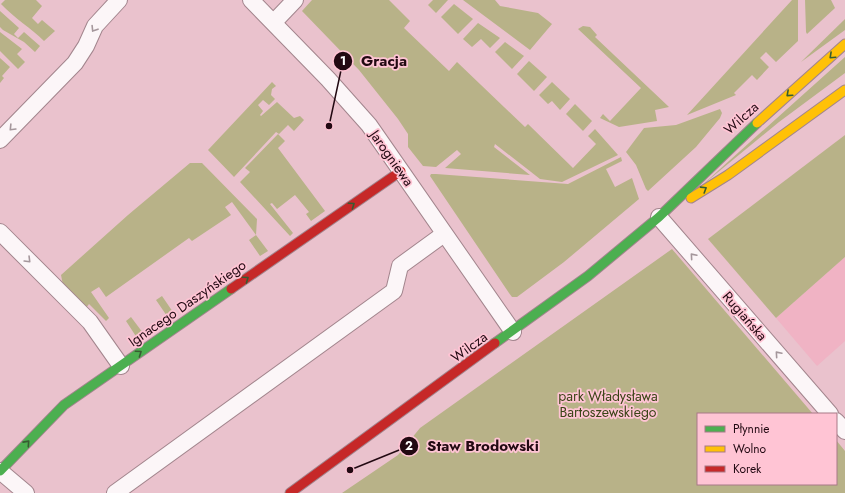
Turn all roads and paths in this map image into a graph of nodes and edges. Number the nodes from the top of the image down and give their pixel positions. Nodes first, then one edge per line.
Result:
1 (119, 0) edge
2 (251, 0) edge
3 (295, 0) edge
4 (274, 22) junction
5 (845, 44) edge
6 (845, 90) edge
7 (0, 140) edge
8 (401, 171) junction
9 (659, 217) junction
10 (0, 232) edge
11 (444, 234) junction
12 (514, 332) junction
13 (120, 366) junction
14 (829, 413) edge
15 (837, 422) edge
16 (845, 431) edge
17 (0, 471) edge
18 (26, 493) edge
19 (115, 493) edge
20 (290, 493) edge

1 -> 7 street
2 - 4 street, Jarogniewa
3 - 4 street
4 - 8 street, Jarogniewa
5 -> 9 street, Wilcza
9 -> 6 street, Wilcza
8 - 11 street, Jarogniewa
13 -> 8 street, Ignacego Daszyńskiego
9 - 12 street, Wilcza
14 -> 9 street, Rugiańska
10 -> 13 street
11 - 12 street, Jarogniewa
11 - 19 street
12 - 20 street, Wilcza
17 -> 13 street, Ignacego Daszyńskiego
15 - 16 street
17 - 18 street

